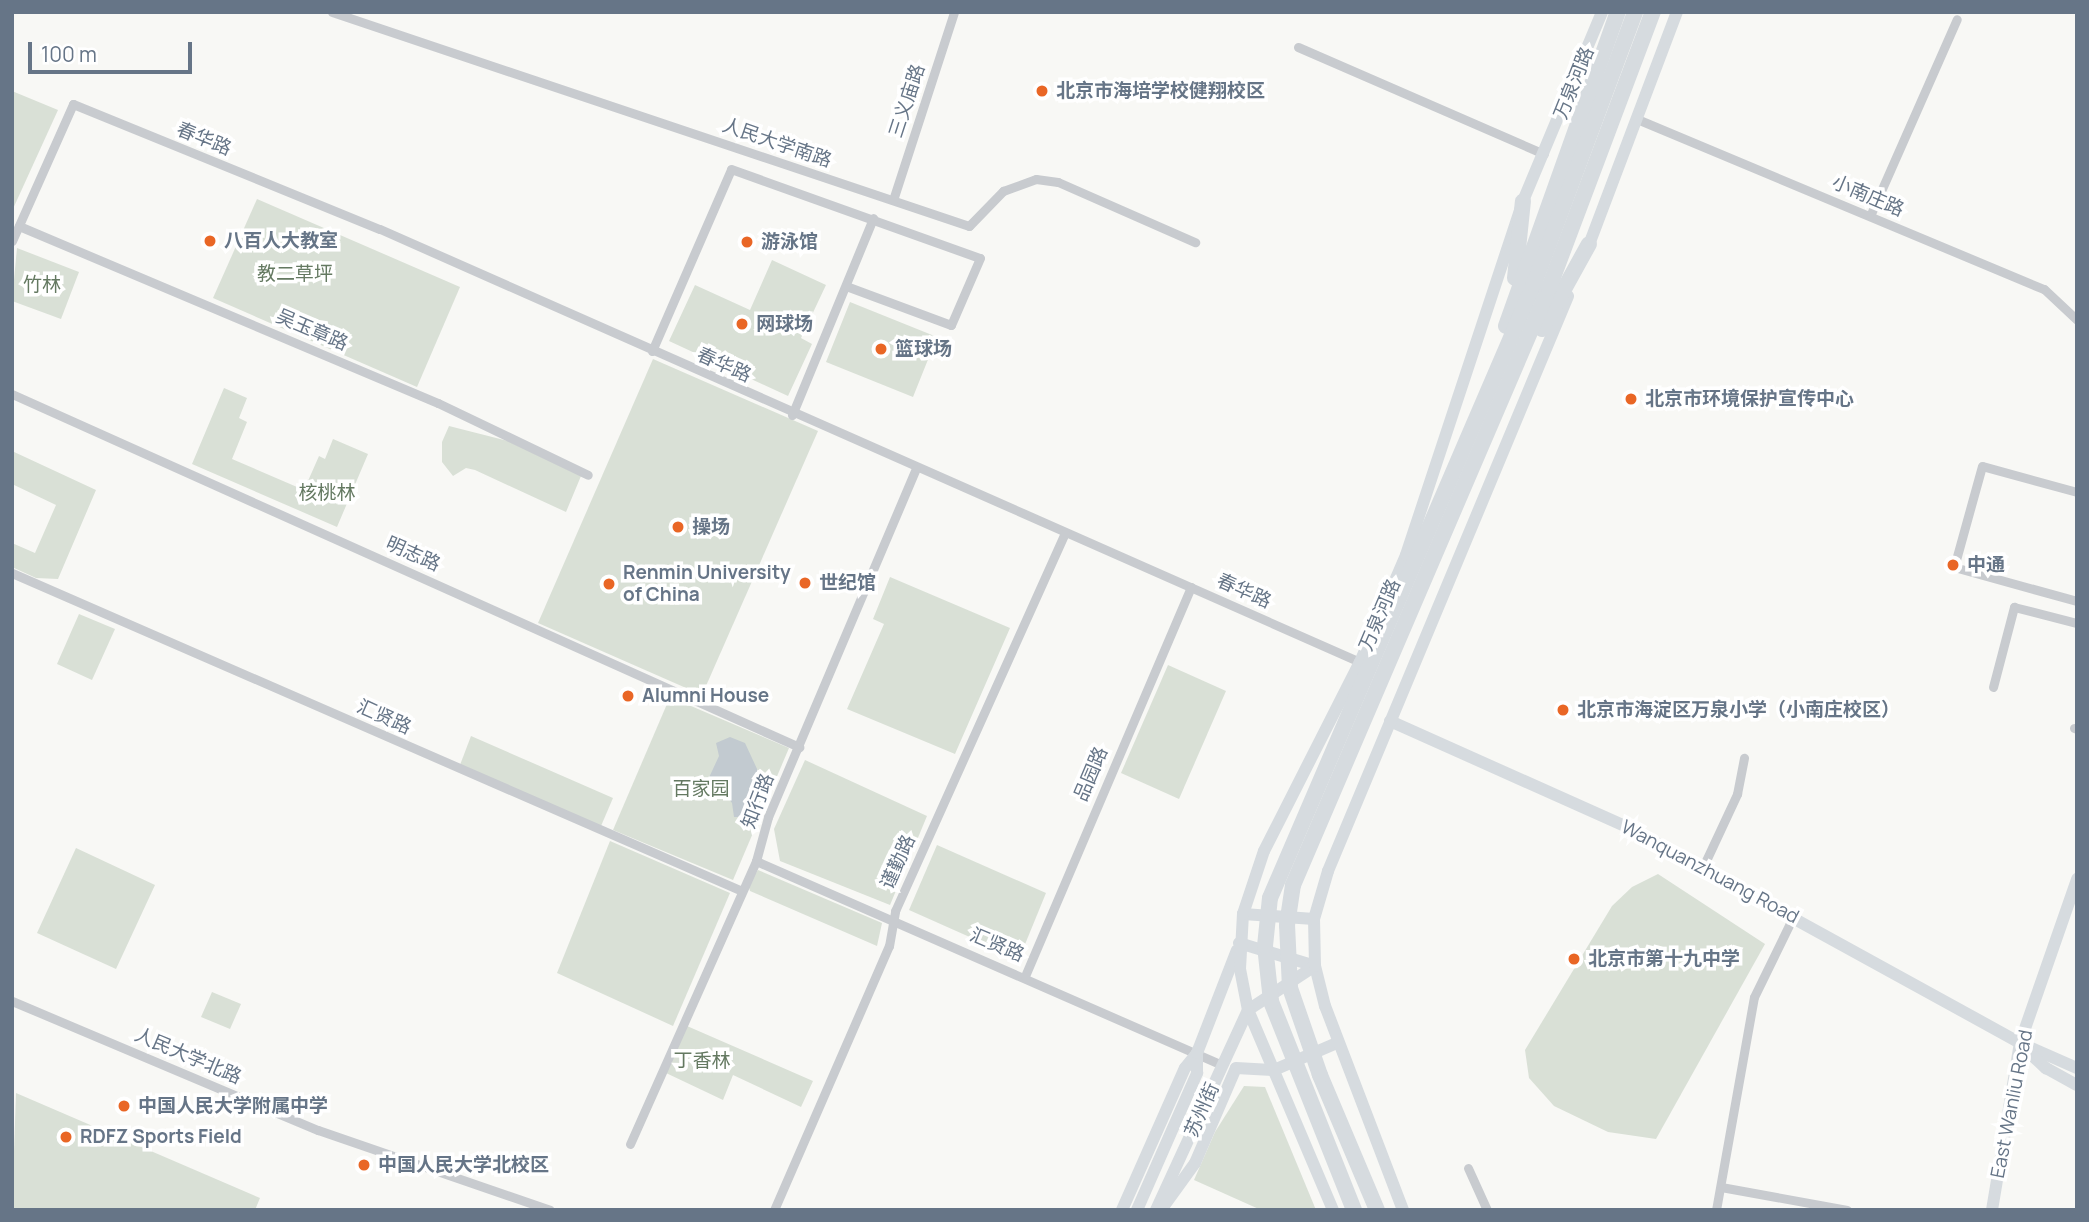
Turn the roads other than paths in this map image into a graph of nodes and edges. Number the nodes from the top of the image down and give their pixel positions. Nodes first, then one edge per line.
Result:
1 (332, 12) edge
2 (954, 12) edge
3 (1602, 12) edge
4 (1618, 12) edge
5 (1635, 12) edge
6 (1653, 12) edge
7 (1677, 12) edge
8 (1957, 19) dead end
9 (1298, 47) dead end
10 (1637, 118) junction
11 (1544, 154) junction
12 (893, 200) junction
13 (1523, 201) junction
14 (1870, 216) junction
15 (873, 218) junction
16 (19, 226) junction
17 (12, 242) edge
18 (1195, 242) dead end
19 (1589, 244) junction
20 (846, 286) junction
21 (1512, 305) junction
22 (2077, 320) edge
23 (652, 351) junction
24 (12, 394) edge
25 (1505, 395) junction
26 (1484, 396) junction
27 (792, 415) junction
28 (916, 469) junction
29 (588, 475) dead end
30 (2077, 492) edge
31 (1065, 533) junction
32 (12, 573) edge
33 (1191, 587) junction
34 (2077, 601) edge
35 (2077, 623) edge
36 (1360, 662) junction
37 (1993, 687) dead end
38 (1390, 721) junction
39 (799, 747) junction
40 (1744, 758) dead end
41 (756, 860) junction
42 (1703, 867) junction
43 (2077, 879) edge
44 (742, 891) junction
45 (1243, 914) junction
46 (1793, 917) junction
47 (1314, 919) junction
48 (894, 920) junction
49 (1239, 943) junction
50 (1315, 966) junction
51 (1025, 976) junction
52 (12, 1001) edge
53 (1248, 1010) junction
54 (1337, 1043) junction
55 (2020, 1043) junction
56 (1197, 1054) junction
57 (1222, 1065) junction
58 (2077, 1068) edge
59 (1274, 1070) junction
60 (2077, 1085) edge
61 (630, 1144) dead end
62 (1468, 1168) dead end
63 (1721, 1187) junction
64 (550, 1210) edge
65 (774, 1210) edge
66 (1122, 1210) edge
67 (1137, 1210) edge
68 (1159, 1210) edge
69 (1333, 1210) edge
70 (1354, 1210) edge
71 (1377, 1210) edge
72 (1403, 1210) edge
73 (1487, 1210) edge
74 (1716, 1210) edge
75 (1847, 1210) edge
76 (1992, 1210) edge

1 - 12 street, 人民大学南路
2 - 12 street, 三义庙路
3 - 11 street, 万泉河路
4 - 21 highway
5 - 26 highway, 万泉河路
6 - 25 highway, 万泉河路
7 - 10 street
8 - 14 street
9 - 11 street
10 - 14 street, 小南庄路
10 - 19 street
11 - 13 street, 万泉河路
12 - 18 street, 人民大学南路
13 - 21 highway
13 - 36 street, 万泉河路
14 - 22 street, 小南庄路
15 - 20 street
15 - 20 street
15 - 23 street
16 - 17 street
16 - 23 street, 春华路
16 - 29 street, 吴玉章路
19 - 25 highway
19 - 38 street
20 - 27 street
21 - 26 highway
23 - 27 street, 春华路
24 - 39 street, 明志路
25 - 71 highway, 万泉河路
26 - 70 highway, 万泉河路
27 - 28 street, 春华路
28 - 31 street, 春华路
28 - 39 street, 知行路
30 - 34 street
31 - 33 street, 春华路
31 - 48 street, 谨勤路
32 - 44 street, 汇贤路
33 - 36 street, 春华路
33 - 51 street, 品园路
35 - 37 street
36 - 45 street, 万泉河路
38 - 42 street, Wanquanzhuang Road
38 - 47 street
39 - 41 street, 知行路
40 - 42 street
41 - 44 street, 知行路
41 - 48 street, 汇贤路
42 - 46 street, Wanquanzhuang Road
43 - 55 street, East Wanliu Road
44 - 61 street, 知行路
45 - 47 street
45 - 49 street, 万泉河路
46 - 55 street, Wanquanzhuang Road
46 - 63 street
47 - 50 street
48 - 51 street, 汇贤路
48 - 65 street, 谨勤路
49 - 50 street
49 - 53 street, 万泉河路
49 - 56 street, 苏州街
50 - 53 street
50 - 54 street
51 - 56 street, 汇贤路
52 - 64 street, 人民大学北路
53 - 57 street, 苏州街
53 - 59 street, 万泉河路
54 - 59 street
54 - 72 street
55 - 58 street, Wanquanzhuang Road
55 - 60 street, Wanquanzhuang Road
55 - 76 street, East Wanliu Road
56 - 57 street, 汇贤路
56 - 66 street, 苏州街
56 - 67 street, 苏州街
57 - 68 street, 苏州街
59 - 68 street, 苏州街
59 - 69 street, 万泉河路
62 - 73 street
63 - 74 street
63 - 75 street

